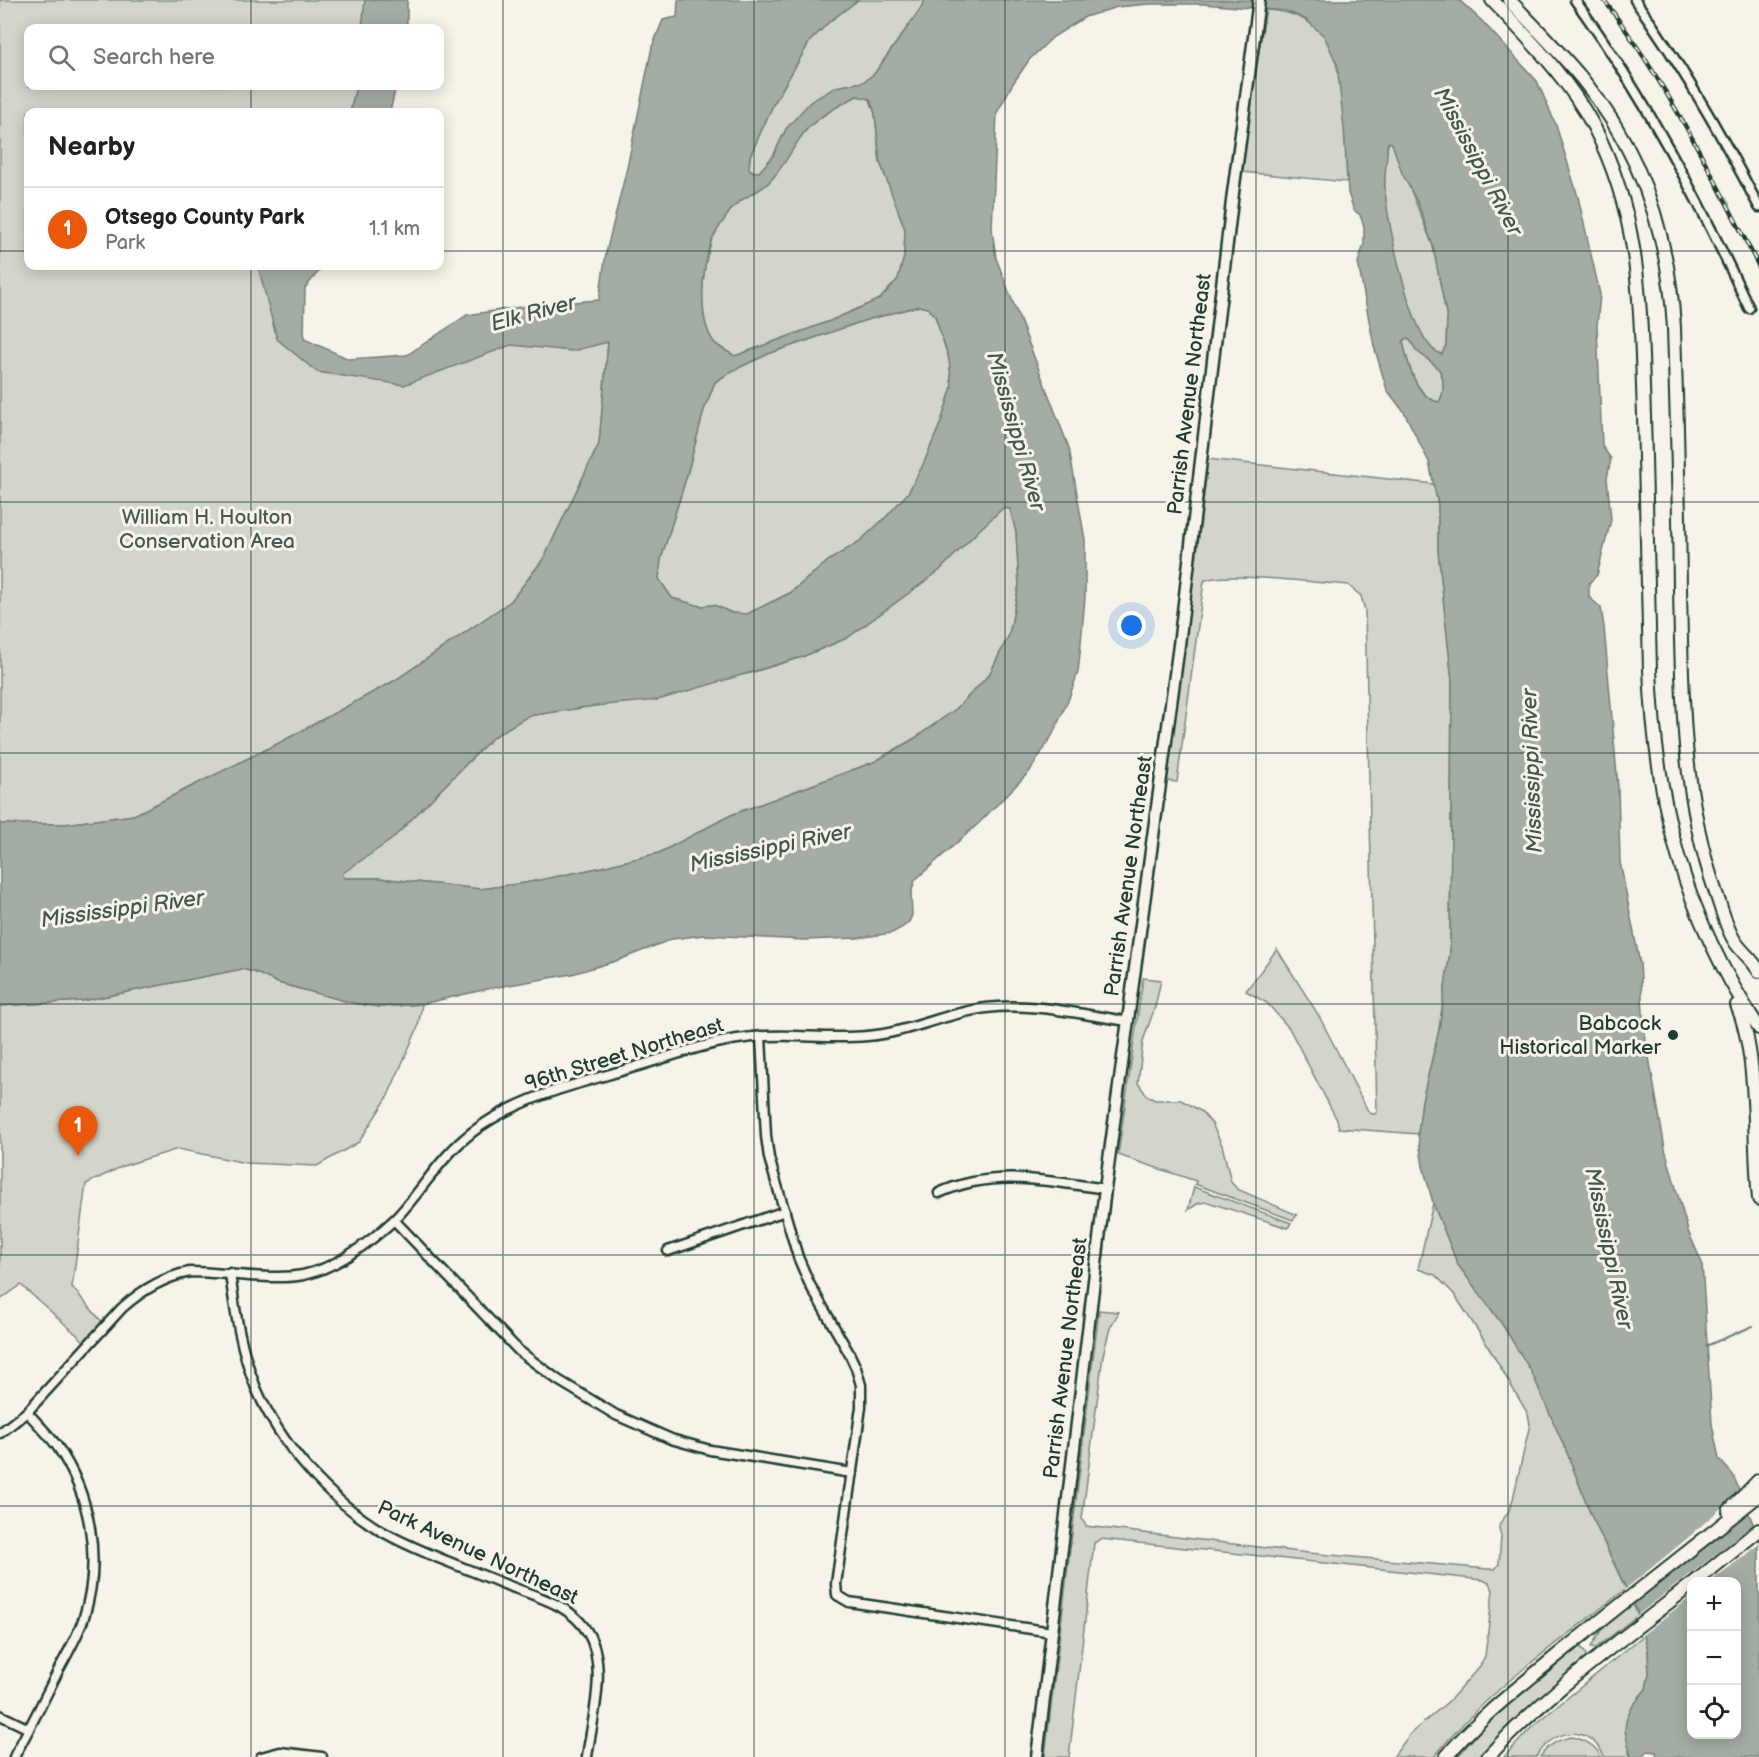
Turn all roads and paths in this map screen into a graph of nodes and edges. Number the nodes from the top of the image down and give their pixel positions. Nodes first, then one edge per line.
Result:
1 (1259, 0) edge
2 (1492, 0) edge
3 (1509, 0) edge
4 (1575, 0) edge
5 (1635, 0) edge
6 (1759, 207) edge
7 (1749, 308) dead end
8 (1716, 954) junction
9 (1756, 965) edge
10 (1128, 1021) junction
11 (1759, 1028) edge
12 (761, 1036) junction
13 (1759, 1067) edge
14 (1755, 1102) junction
15 (1105, 1189) junction
16 (939, 1193) dead end
17 (1759, 1199) edge
18 (784, 1211) junction
19 (394, 1220) junction
20 (668, 1251) dead end
21 (230, 1273) junction
22 (27, 1412) junction
23 (0, 1433) edge
24 (852, 1473) junction
25 (1759, 1480) edge
26 (1759, 1495) edge
27 (1759, 1532) edge
28 (1690, 1551) junction
29 (1700, 1577) edge
30 (1687, 1588) edge
31 (1052, 1632) junction
32 (0, 1715) edge
33 (29, 1729) junction
34 (262, 1756) edge
35 (15, 1757) edge
36 (322, 1757) edge
37 (587, 1757) edge
38 (1037, 1757) edge
39 (1446, 1757) edge
40 (1488, 1757) edge

1 - 10 main road, Parrish Avenue Northeast
2 - 8 highway
3 - 9 highway
4 - 7 street
5 - 6 street
8 - 11 highway
8 - 14 highway
10 - 12 street, 96th Street Northeast
10 - 15 main road, Parrish Avenue Northeast
12 - 18 street
12 - 19 street, 96th Street Northeast
13 - 14 highway
14 - 17 highway
15 - 16 street
15 - 31 main road, Parrish Avenue Northeast
18 - 20 street
18 - 24 street
19 - 21 street, 96th Street Northeast
19 - 24 street
21 - 22 street, 96th Street Northeast
21 - 37 street, Park Avenue Northeast
22 - 23 street, 96th Street Northeast
22 - 33 street
24 - 31 street
25 - 28 highway
26 - 28 highway
27 - 29 highway
28 - 39 highway
30 - 40 highway
31 - 38 main road, Parrish Avenue Northeast
32 - 33 street
33 - 35 street
34 - 36 street

